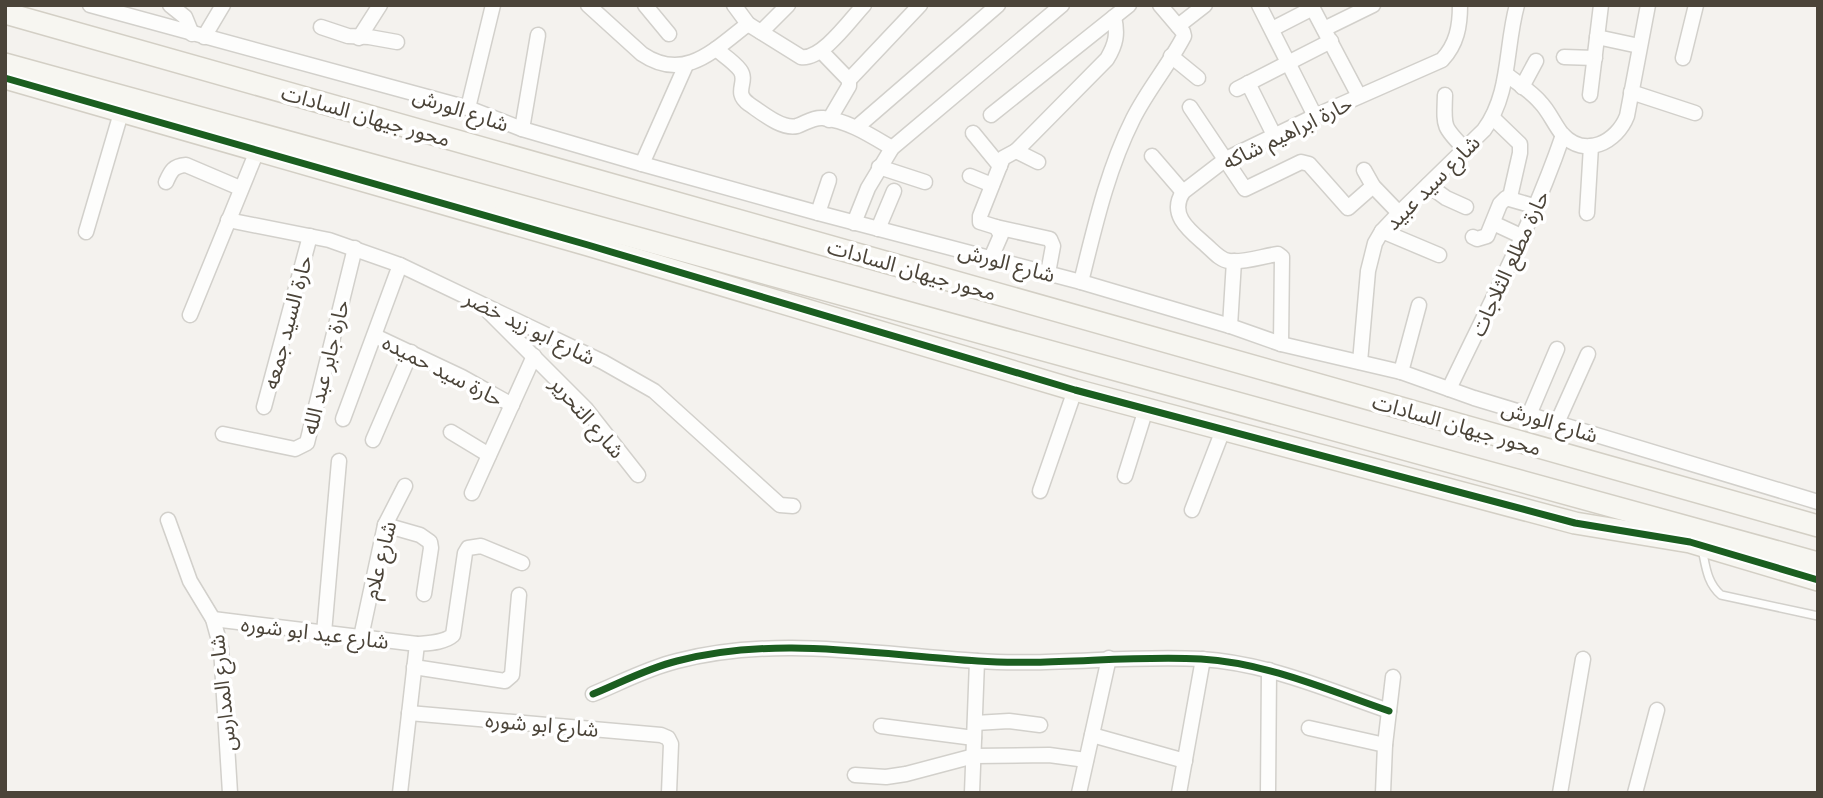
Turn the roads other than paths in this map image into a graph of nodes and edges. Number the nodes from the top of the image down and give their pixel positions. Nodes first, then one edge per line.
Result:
1 (90, 5) edge
2 (170, 5) edge
3 (223, 5) edge
4 (380, 5) edge
5 (493, 5) edge
6 (589, 5) edge
7 (645, 5) edge
8 (734, 5) edge
9 (788, 5) edge
10 (864, 5) edge
11 (920, 5) edge
12 (998, 5) edge
13 (1062, 5) edge
14 (1129, 5) edge
15 (1160, 5) edge
16 (1205, 5) edge
17 (1259, 5) edge
18 (1373, 5) edge
19 (1460, 5) edge
20 (1517, 5) edge
21 (1601, 5) edge
22 (1648, 5) edge
23 (1696, 5) edge
24 (1312, 7) edge
25 (5, 13) edge
26 (1114, 18) junction
27 (748, 24) junction
28 (1178, 26) junction
29 (321, 27) dead end
30 (1272, 29) junction
31 (669, 33) dead end
32 (761, 33) junction
33 (198, 35) junction
34 (538, 35) dead end
35 (1327, 35) junction
36 (1598, 37) junction
37 (359, 38) junction
38 (397, 42) dead end
39 (1639, 46) junction
40 (716, 49) junction
41 (821, 51) junction
42 (1171, 56) junction
43 (1564, 57) dead end
44 (1595, 58) junction
45 (1682, 58) dead end
46 (1536, 61) dead end
47 (1289, 62) junction
48 (5, 64) edge
49 (685, 65) junction
50 (1506, 74) junction
51 (5, 78) edge
52 (1198, 78) dead end
53 (849, 80) junction
54 (1522, 87) junction
55 (1631, 92) junction
56 (1445, 95) dead end
57 (1590, 95) dead end
58 (1359, 96) junction
59 (468, 107) junction
60 (1190, 107) dead end
61 (121, 113) junction
62 (1695, 113) dead end
63 (991, 115) dead end
64 (1315, 116) junction
65 (1493, 118) junction
66 (829, 120) junction
67 (857, 127) junction
68 (522, 129) junction
69 (973, 133) dead end
70 (1274, 135) junction
71 (1563, 135) junction
72 (1591, 146) junction
73 (892, 148) junction
74 (1464, 148) junction
75 (257, 151) junction
76 (1016, 151) junction
77 (1152, 156) dead end
78 (1226, 159) junction
79 (1038, 162) dead end
80 (642, 164) junction
81 (1000, 166) junction
82 (878, 167) junction
83 (1364, 170) dead end
84 (970, 176) dead end
85 (829, 180) dead end
86 (166, 182) dead end
87 (925, 183) dead end
88 (1428, 185) junction
89 (992, 186) junction
90 (1373, 186) junction
91 (240, 188) junction
92 (894, 191) dead end
93 (1183, 192) junction
94 (1510, 197) junction
95 (1466, 207) dead end
96 (1537, 207) junction
97 (818, 213) junction
98 (1399, 213) junction
99 (1587, 213) dead end
100 (228, 220) junction
101 (855, 223) junction
102 (1493, 223) junction
103 (996, 227) junction
104 (878, 229) junction
105 (1382, 231) junction
106 (86, 232) dead end
107 (310, 236) junction
108 (1521, 236) junction
109 (1473, 237) dead end
110 (355, 248) junction
111 (1439, 255) dead end
112 (991, 258) junction
113 (1234, 261) junction
114 (400, 265) junction
115 (1048, 273) junction
116 (1081, 282) junction
117 (477, 300) junction
118 (1419, 305) dead end
119 (190, 315) dead end
120 (1230, 326) junction
121 (375, 336) junction
122 (1281, 344) junction
123 (1557, 349) dead end
124 (411, 352) junction
125 (1588, 354) dead end
126 (534, 356) junction
127 (1360, 362) junction
128 (1401, 372) junction
129 (1449, 389) junction
130 (1075, 390) junction
131 (512, 405) junction
132 (264, 407) dead end
133 (1146, 409) junction
134 (1529, 415) junction
135 (343, 419) dead end
136 (1557, 424) junction
137 (1223, 430) junction
138 (451, 432) dead end
139 (223, 434) dead end
140 (373, 440) dead end
141 (489, 455) junction
142 (339, 461) dead end
143 (638, 475) dead end
144 (1125, 475) dead end
145 (1531, 483) junction
146 (405, 486) dead end
147 (1040, 491) dead end
148 (472, 493) dead end
149 (1818, 502) edge
150 (793, 506) dead end
151 (1192, 510) dead end
152 (1818, 515) edge
153 (1784, 516) junction
154 (168, 520) dead end
155 (385, 525) junction
156 (1818, 526) edge
157 (1623, 532) junction
158 (1702, 545) junction
159 (522, 563) dead end
160 (1818, 563) edge
161 (1818, 580) edge
162 (424, 594) dead end
163 (519, 595) dead end
164 (1818, 616) edge
165 (213, 619) junction
166 (324, 633) junction
167 (361, 637) junction
168 (417, 644) junction
169 (1109, 658) junction
170 (1203, 659) junction
171 (1583, 659) dead end
172 (977, 662) junction
173 (414, 667) junction
174 (1269, 670) junction
175 (1393, 677) dead end
176 (593, 694) dead end
177 (1657, 710) dead end
178 (1390, 711) junction
179 (409, 713) junction
180 (975, 723) junction
181 (1040, 725) dead end
182 (881, 726) dead end
183 (1309, 728) dead end
184 (1092, 735) junction
185 (974, 738) junction
186 (1385, 745) junction
187 (974, 756) junction
188 (1086, 760) junction
189 (1185, 761) junction
190 (855, 775) dead end
191 (230, 793) edge
192 (400, 793) edge
193 (669, 793) edge
194 (972, 793) edge
195 (1079, 793) edge
196 (1179, 793) edge
197 (1268, 793) edge
198 (1383, 793) edge
199 (1560, 793) edge
200 (1635, 793) edge

1 - 33 street, شارع الورش
2 - 33 street
3 - 33 street
4 - 37 street
5 - 59 street
6 - 49 street
7 - 31 street
8 - 27 street
9 - 32 street
10 - 41 street
11 - 53 street
12 - 67 street
13 - 73 street
14 - 26 street
15 - 28 street
16 - 28 street
17 - 30 street
18 - 35 street
19 - 58 street, حارة ابراهيم شاكه
20 - 50 street, شارع سيد عبيد
21 - 36 street
22 - 39 street
23 - 45 street
24 - 30 street
24 - 35 street
25 - 153 main road, محور جيهان السادات
26 - 63 street
26 - 76 street
27 - 32 street
27 - 40 street
28 - 42 street
29 - 37 street
30 - 47 street
32 - 41 street
33 - 59 street, شارع الورش
34 - 68 street
35 - 47 street
35 - 58 street
36 - 39 street
36 - 44 street
37 - 38 street
39 - 55 street
40 - 49 street
40 - 66 street
41 - 53 street
42 - 52 street
42 - 116 street
43 - 44 street
44 - 57 street
46 - 54 street
47 - 64 street
47 - 70 street
48 - 145 main road, محور جيهان السادات
49 - 80 street
50 - 54 street
50 - 65 street, شارع سيد عبيد
51 - 61 main road
53 - 66 street
54 - 71 street
55 - 62 street
55 - 72 street
56 - 74 street
58 - 64 street, حارة ابراهيم شاكه
59 - 68 street, شارع الورش
60 - 78 street
61 - 75 main road
61 - 106 street
64 - 70 street, حارة ابراهيم شاكه
65 - 74 street, شارع سيد عبيد
65 - 94 street
66 - 67 street
67 - 73 street
68 - 80 street, شارع الورش
69 - 81 street
70 - 78 street, حارة ابراهيم شاكه
71 - 72 street
71 - 96 street, حارة مطلع الثلاجات
72 - 99 street
73 - 82 street
74 - 88 street, شارع سيد عبيد
75 - 91 street
75 - 130 main road
76 - 79 street
76 - 81 street
77 - 93 street
78 - 90 street
78 - 93 street, حارة ابراهيم شاكه
80 - 97 street, شارع الورش
81 - 89 street
82 - 87 street
82 - 101 street
83 - 90 street
84 - 89 street
85 - 97 street
86 - 91 street
88 - 95 street
88 - 98 street, شارع سيد عبيد
89 - 103 street
90 - 98 street
91 - 100 street
92 - 104 street
93 - 113 street
94 - 96 street
94 - 102 street
96 - 108 street, حارة مطلع الثلاجات
97 - 101 street, شارع الورش
98 - 105 street, شارع سيد عبيد
100 - 107 street, شارع ابو زيد خضر
100 - 119 street
101 - 104 street, شارع الورش
102 - 108 street
102 - 109 street
103 - 112 street
103 - 115 street
104 - 112 street, شارع الورش
105 - 111 street
105 - 127 street, شارع سيد عبيد
107 - 110 street, شارع ابو زيد خضر
107 - 132 street, حارة السيد جمعه
108 - 129 street, حارة مطلع الثلاجات
110 - 114 street, شارع ابو زيد خضر
110 - 139 street, حارة جابر عبد الله
112 - 115 street, شارع الورش
113 - 120 street
113 - 122 street
114 - 117 street, شارع ابو زيد خضر
114 - 121 street
115 - 116 street, شارع الورش
116 - 120 street, شارع الورش
117 - 126 street, شارع التحرير
117 - 150 street, شارع ابو زيد خضر
118 - 128 street
120 - 122 street, شارع الورش
121 - 124 street, حارة سيد حميده
121 - 135 street
122 - 127 street, شارع الورش
123 - 134 street
124 - 131 street, حارة سيد حميده
124 - 140 street
125 - 136 street
126 - 131 street
126 - 143 street, شارع التحرير
127 - 128 street, شارع الورش
128 - 129 street, شارع الورش
129 - 134 street, شارع الورش
130 - 133 main road
130 - 147 street
131 - 141 street
133 - 137 main road
133 - 144 street
134 - 136 street, شارع الورش
136 - 149 street, شارع الورش
137 - 151 street
137 - 157 main road
138 - 141 street
141 - 148 street
142 - 166 street
145 - 157 main road
145 - 160 main road, محور جيهان السادات
146 - 155 street, شارع علام
152 - 153 main road
153 - 156 main road, محور جيهان السادات
154 - 165 street, شارع المدارس
155 - 162 street
155 - 167 street, شارع علام
157 - 158 main road
158 - 161 main road
158 - 164 lane
159 - 168 street, شارع عيد ابو شوره
163 - 173 street
165 - 166 street, شارع عيد ابو شوره
165 - 191 street, شارع المدارس
166 - 167 street, شارع عيد ابو شوره
167 - 168 street, شارع عيد ابو شوره
168 - 173 street, شارع عيد ابو شوره
169 - 170 street
169 - 172 street
169 - 184 street
170 - 174 street
170 - 189 street
171 - 199 street
172 - 176 street
172 - 180 street
173 - 179 street, شارع عيد ابو شوره
174 - 178 street
174 - 197 street
175 - 178 street
177 - 200 street
178 - 186 street
179 - 192 street, شارع عيد ابو شوره
179 - 193 street, شارع ابو شوره
180 - 181 street
180 - 185 street
182 - 185 street
183 - 186 street
184 - 188 street
184 - 189 street
185 - 187 street
186 - 198 street
187 - 188 street
187 - 190 street
187 - 194 street
188 - 195 street
189 - 196 street

